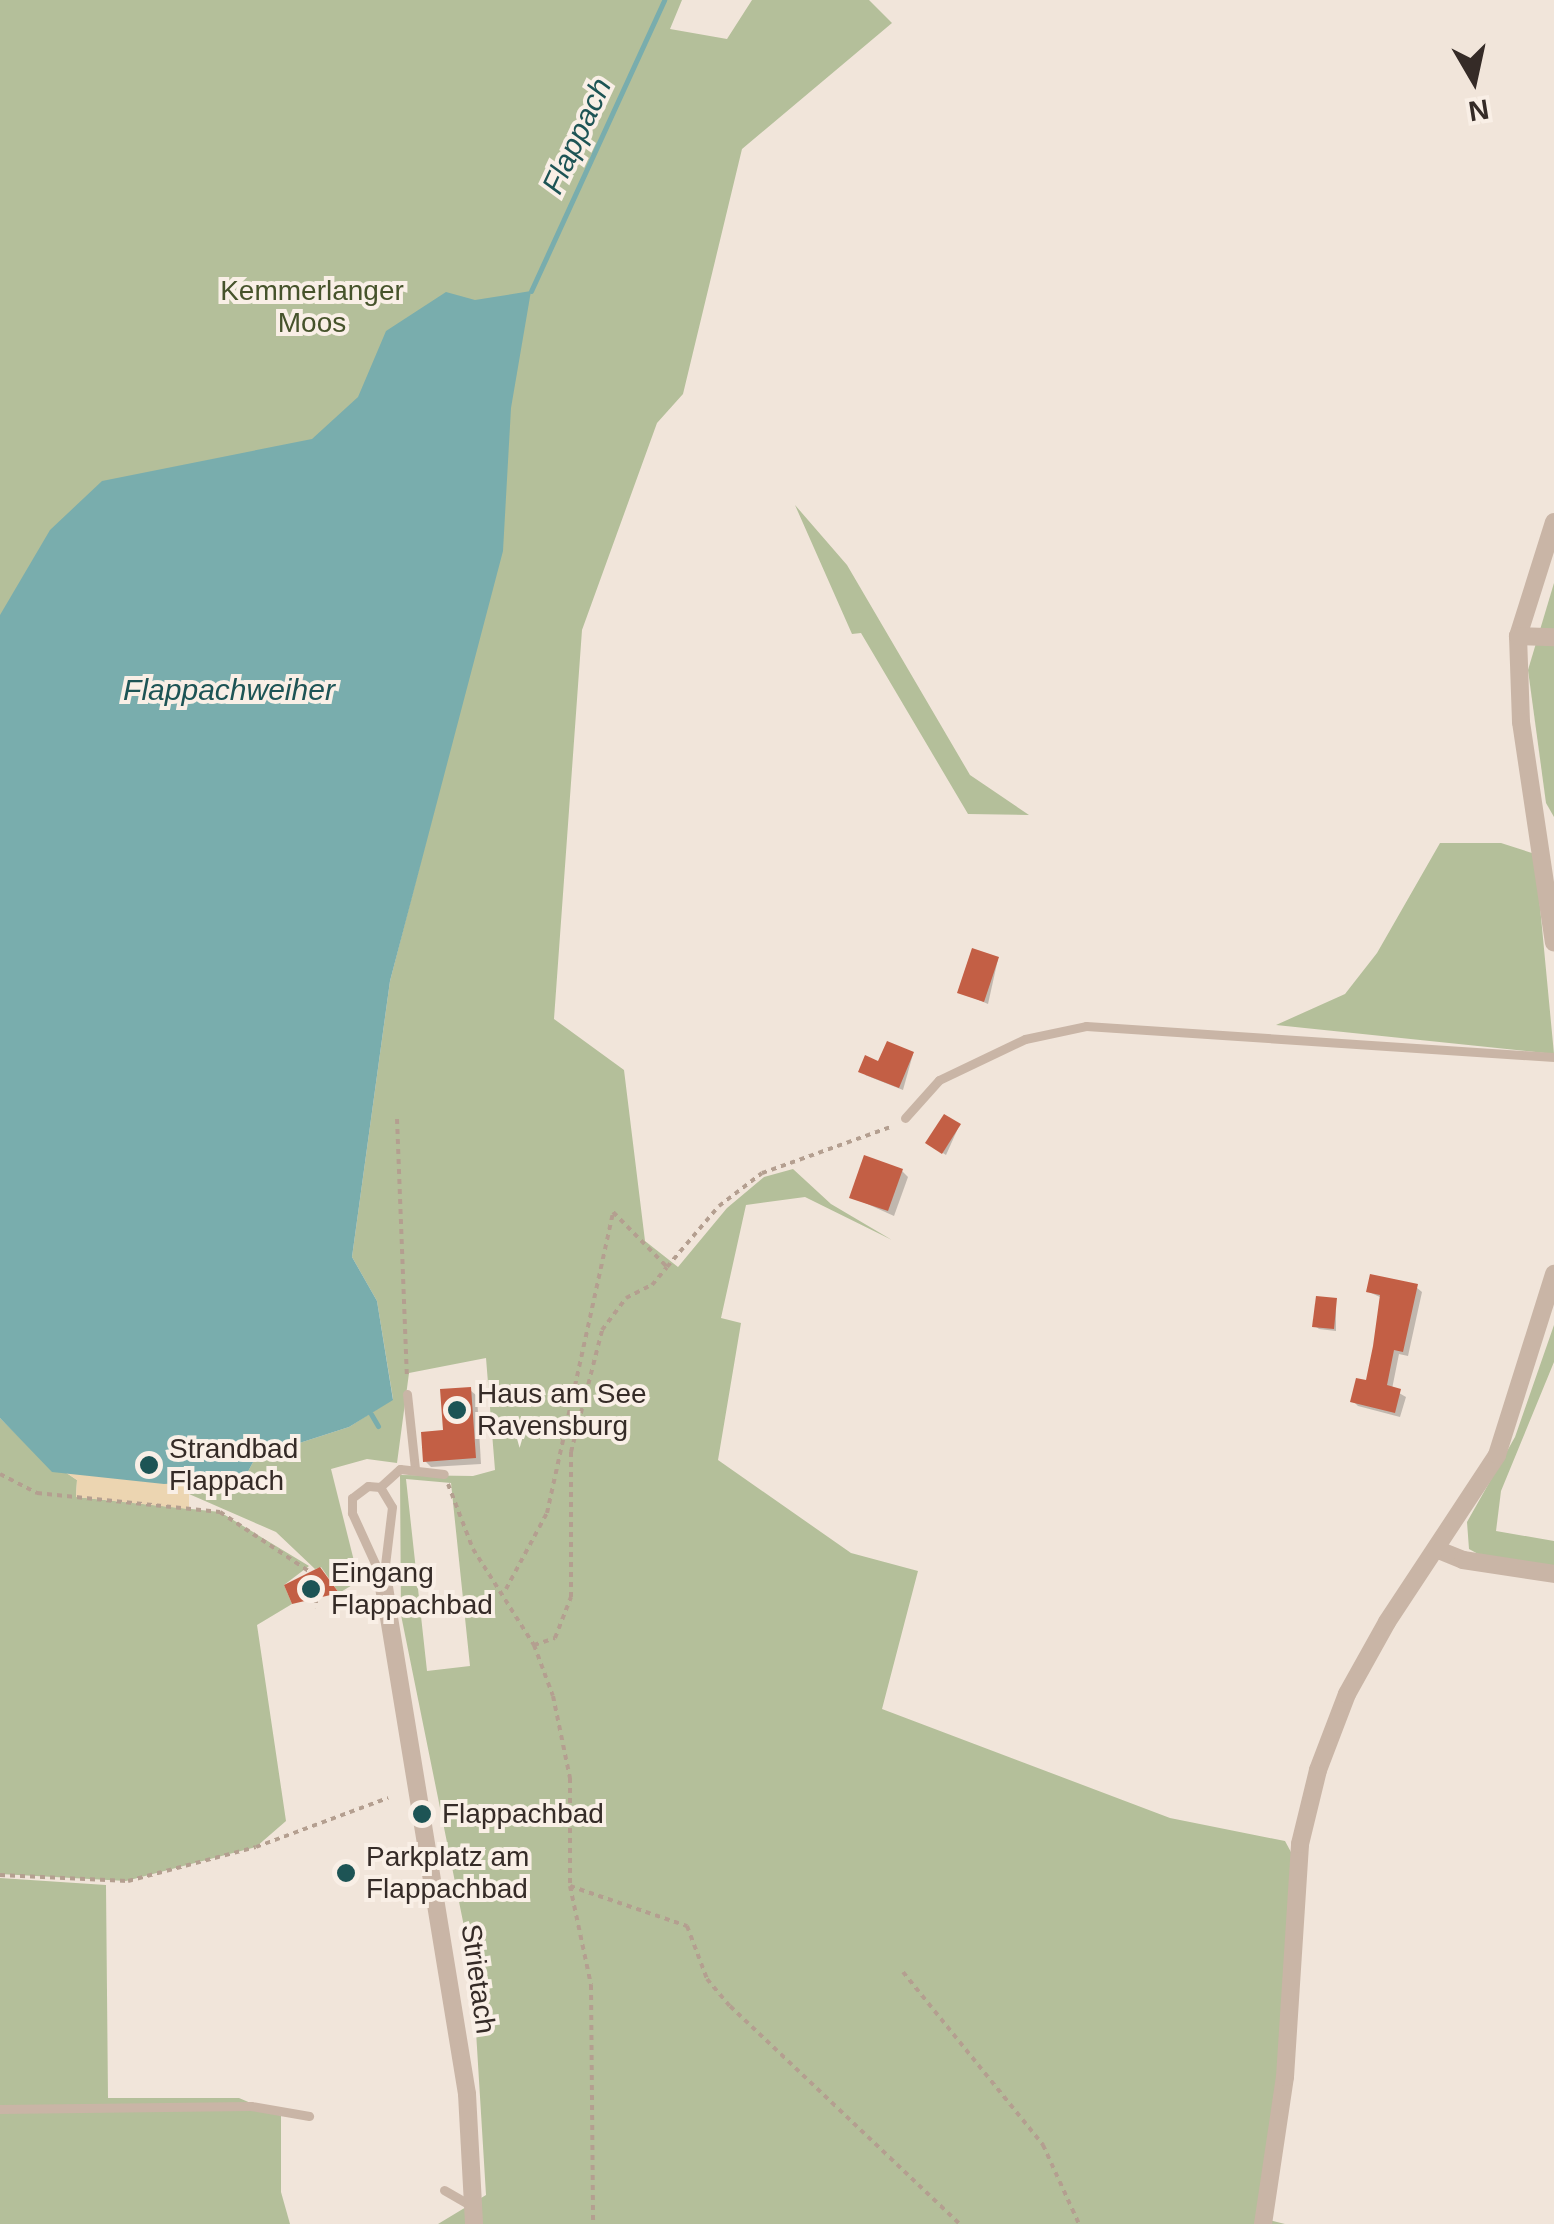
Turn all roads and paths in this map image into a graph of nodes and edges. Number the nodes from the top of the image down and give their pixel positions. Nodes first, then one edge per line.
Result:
1 (1554, 522) edge
2 (1518, 636) junction
3 (1554, 637) edge
4 (1554, 944) edge
5 (1554, 1056) edge
6 (905, 1118) joint
7 (397, 1119) dead end
8 (667, 1267) junction
9 (1554, 1274) edge
10 (407, 1394) joint
11 (416, 1469) junction
12 (0, 1474) edge
13 (444, 1474) joint
14 (380, 1488) junction
15 (1436, 1548) junction
16 (310, 1572) dead end
17 (1554, 1574) edge
18 (383, 1581) junction
19 (504, 1591) junction
20 (316, 1598) dead end
21 (318, 1608) dead end
22 (534, 1645) junction
23 (388, 1798) dead end
24 (0, 1875) edge
25 (570, 1886) junction
26 (903, 1972) dead end
27 (0, 2109) edge
28 (309, 2116) dead end
29 (444, 2190) dead end
30 (475, 2216) edge
31 (593, 2224) edge
32 (960, 2224) edge
33 (1079, 2224) edge
34 (1263, 2224) edge

1 - 2 street
2 - 3 street
2 - 4 street
5 - 6 lane
6 - 8 path
7 - 10 path
8 - 19 path
8 - 22 path
9 - 15 street
10 - 11 lane
11 - 13 lane
11 - 14 lane
12 - 16 path
13 - 19 path
14 - 18 lane, Strietach
14 - 18 lane, Strietach
15 - 17 street
15 - 34 street
18 - 30 street, Strietach
19 - 22 path
20 - 21 path
22 - 25 path
23 - 24 path
25 - 31 path
25 - 32 path
26 - 33 path
27 - 28 lane
29 - 30 lane

